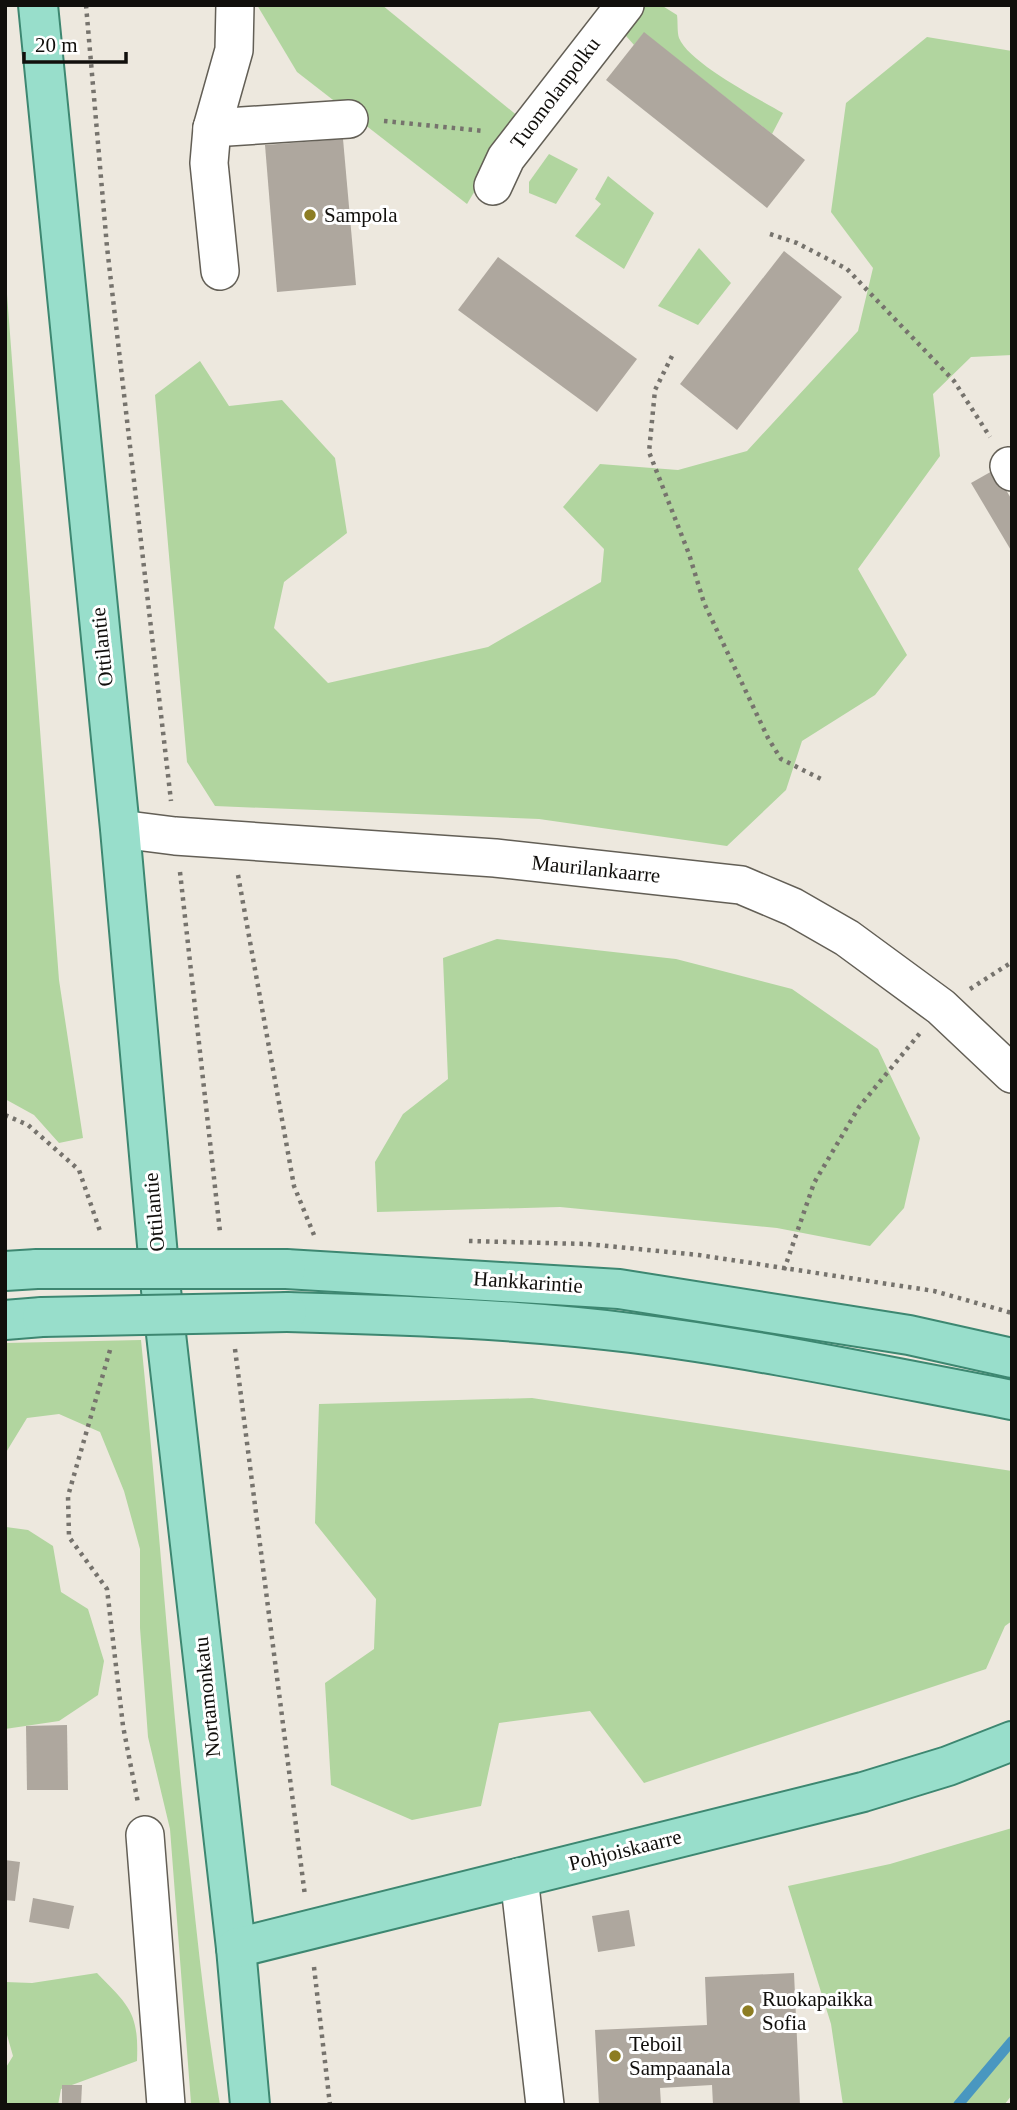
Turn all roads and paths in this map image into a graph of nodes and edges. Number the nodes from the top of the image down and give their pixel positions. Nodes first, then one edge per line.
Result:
1 (38, 5) edge
2 (86, 5) edge
3 (235, 5) edge
4 (625, 5) edge
5 (349, 119) joint
6 (212, 128) junction
7 (525, 132) junction
8 (492, 186) dead end
9 (770, 234) dead end
10 (220, 271) dead end
11 (672, 356) dead end
12 (1010, 469) edge
13 (825, 781) dead end
14 (120, 829) junction
15 (176, 836) junction
16 (232, 840) junction
17 (923, 1030) dead end
18 (1012, 1074) edge
19 (5, 1115) edge
20 (315, 1236) dead end
21 (103, 1241) dead end
22 (222, 1246) dead end
23 (21, 1270) edge
24 (784, 1270) dead end
25 (161, 1290) joint
26 (5, 1320) edge
27 (110, 1339) dead end
28 (234, 1342) dead end
29 (1012, 1358) edge
30 (1012, 1401) edge
31 (1012, 1741) edge
32 (145, 1835) joint
33 (519, 1877) junction
34 (310, 1931) junction
35 (236, 1948) junction
36 (166, 2105) edge
37 (250, 2105) edge
38 (330, 2105) edge
39 (545, 2105) edge

1 - 14 main road, Ottilantie
2 - 15 path
3 - 6 street
4 - 7 street, Tuomolanpolku
5 - 6 street
5 - 7 path
6 - 10 street
7 - 8 street, Tuomolanpolku
9 - 12 path
11 - 13 path
14 - 15 street, Maurilankaarre
14 - 25 main road, Ottilantie
15 - 16 street, Maurilankaarre
15 - 22 path
16 - 18 street, Maurilankaarre
16 - 20 path
17 - 24 path
19 - 21 path
23 - 29 main road, Hankkarintie, bridge
25 - 35 main road, Nortamonkatu
26 - 30 main road, Hankkarintie, bridge
27 - 32 path
28 - 34 path
31 - 33 main road, Pohjoiskaarre
32 - 36 street
33 - 34 main road, Pohjoiskaarre
33 - 39 street
34 - 35 main road, Pohjoiskaarre
34 - 38 path
35 - 37 main road, Nortamonkatu

